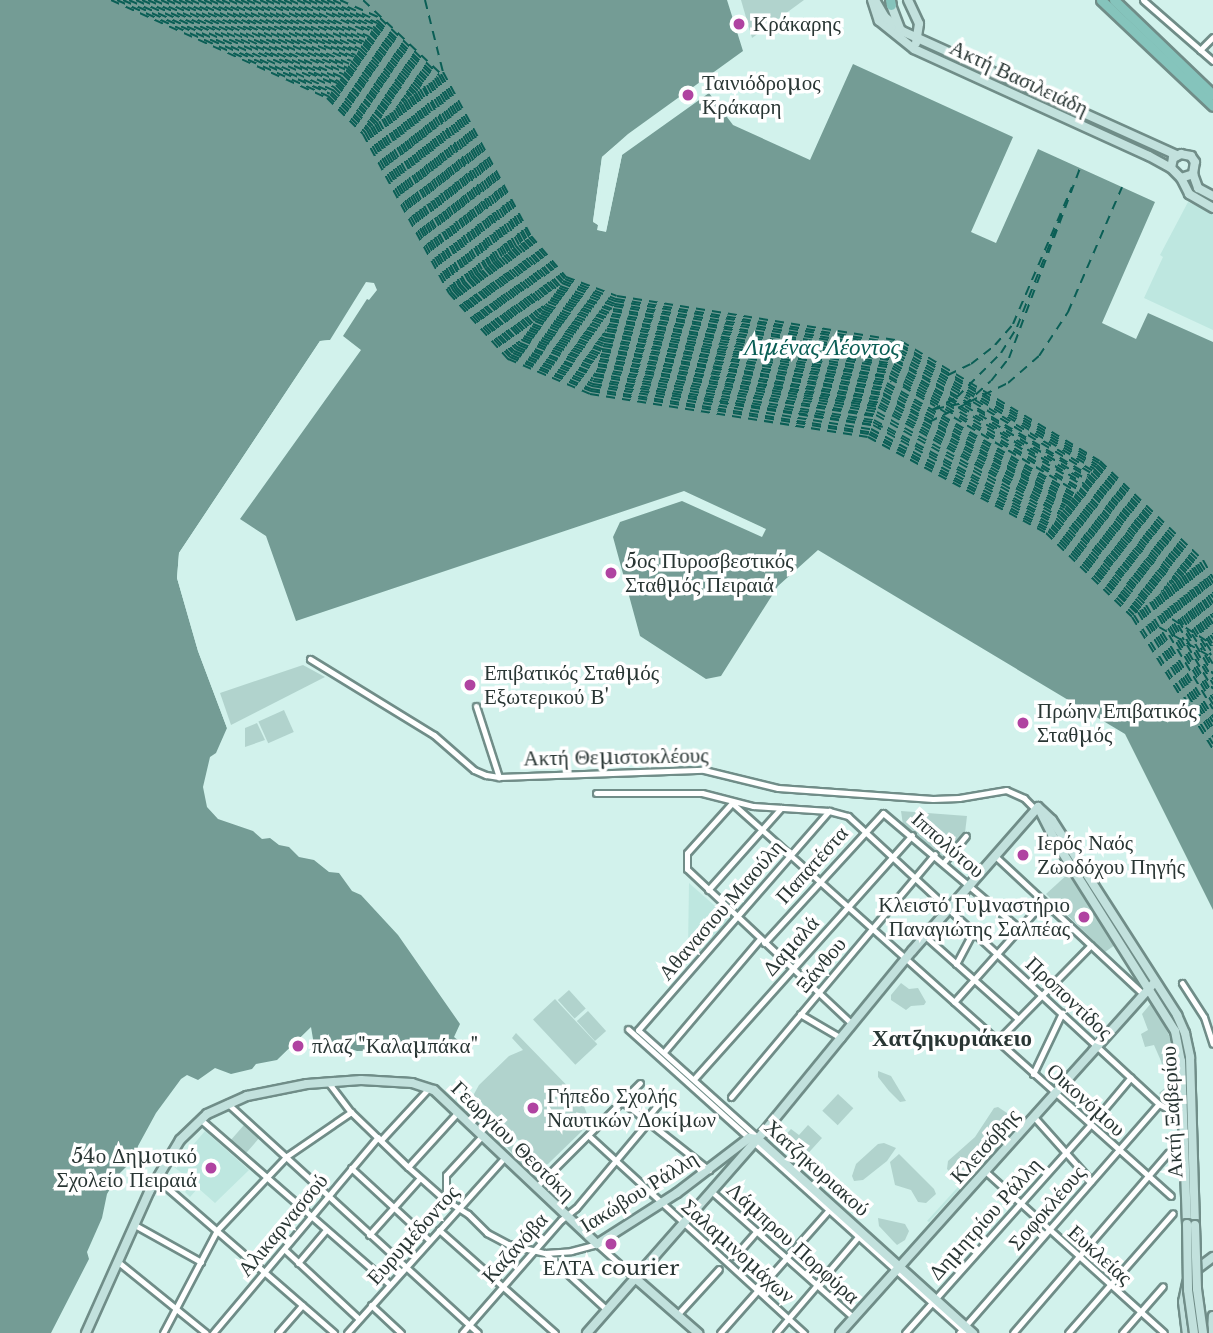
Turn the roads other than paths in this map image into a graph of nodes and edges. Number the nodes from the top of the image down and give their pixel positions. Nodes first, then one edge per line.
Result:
1 (873, 0) edge
2 (908, 0) edge
3 (1101, 0) edge
4 (1114, 0) edge
5 (1143, 0) edge
6 (891, 3) edge
7 (902, 31) junction
8 (1213, 37) edge
9 (918, 38) junction
10 (914, 49) junction
11 (1200, 50) junction
12 (1213, 61) edge
13 (1213, 95) edge
14 (1213, 106) edge
15 (1177, 155) junction
16 (1171, 168) junction
17 (1193, 174) junction
18 (1181, 178) junction
19 (1213, 196) edge
20 (1213, 208) edge
21 (310, 659) dead end
22 (477, 706) dead end
23 (499, 777) junction
24 (596, 793) dead end
25 (732, 803) junction
26 (782, 808) junction
27 (1036, 808) junction
28 (829, 811) junction
29 (887, 813) joint
30 (762, 829) junction
31 (864, 831) junction
32 (912, 835) junction
33 (966, 836) dead end
34 (790, 854) junction
35 (935, 854) junction
36 (994, 855) junction
37 (893, 857) junction
38 (944, 862) junction
39 (915, 877) junction
40 (819, 881) junction
41 (970, 884) junction
42 (708, 890) junction
43 (1043, 902) junction
44 (848, 907) junction
45 (949, 908) junction
46 (737, 918) junction
47 (872, 929) junction
48 (1020, 929) junction
49 (974, 930) junction
50 (925, 936) junction
51 (762, 941) junction
52 (1091, 945) junction
53 (999, 953) junction
54 (906, 958) junction
55 (956, 964) junction
56 (792, 968) junction
57 (974, 980) junction
58 (1182, 983) dead end
59 (1149, 988) junction
60 (819, 992) junction
61 (1042, 993) junction
62 (954, 1002) junction
63 (1062, 1013) junction
64 (800, 1014) junction
65 (1018, 1019) junction
66 (852, 1024) junction
67 (638, 1030) junction
68 (841, 1038) junction
69 (997, 1041) junction
70 (1213, 1044) edge
71 (1097, 1045) junction
72 (664, 1052) junction
73 (1033, 1074) junction
74 (1131, 1077) junction
75 (694, 1079) junction
76 (328, 1082) junction
77 (640, 1083) dead end
78 (429, 1088) junction
79 (1054, 1093) junction
80 (731, 1097) dead end
81 (661, 1101) dead end
82 (227, 1102) junction
83 (623, 1102) junction
84 (1159, 1104) junction
85 (1105, 1108) dead end
86 (1170, 1110) dead end
87 (459, 1111) junction
88 (351, 1112) junction
89 (1034, 1117) junction
90 (200, 1119) junction
91 (647, 1121) junction
92 (1090, 1125) junction
93 (482, 1136) junction
94 (589, 1136) junction
95 (379, 1139) junction
96 (754, 1140) junction
97 (1118, 1150) junction
98 (1066, 1152) junction
99 (1168, 1153) dead end
100 (287, 1156) junction
101 (504, 1158) junction
102 (617, 1161) junction
103 (408, 1167) junction
104 (351, 1168) junction
105 (709, 1170) junction
106 (985, 1171) junction
107 (1148, 1176) junction
108 (156, 1178) junction
109 (265, 1178) junction
110 (420, 1178) junction
111 (1091, 1181) junction
112 (536, 1188) junction
113 (711, 1191) junction
114 (1171, 1195) dead end
115 (329, 1196) junction
116 (661, 1203) junction
117 (1021, 1203) junction
118 (452, 1204) junction
119 (393, 1207) junction
120 (460, 1207) junction
121 (830, 1208) junction
122 (1173, 1213) dead end
123 (567, 1216) junction
124 (312, 1218) junction
125 (133, 1224) junction
126 (683, 1224) junction
127 (1191, 1224) junction
128 (1049, 1229) junction
129 (217, 1230) junction
130 (326, 1230) junction
131 (439, 1230) junction
132 (757, 1231) junction
133 (369, 1235) junction
134 (858, 1237) junction
135 (429, 1241) junction
136 (597, 1244) junction
137 (285, 1250) junction
138 (534, 1251) junction
139 (545, 1253) junction
140 (735, 1256) dead end
141 (1079, 1257) junction
142 (1213, 1257) edge
143 (786, 1258) junction
144 (117, 1261) junction
145 (201, 1262) junction
146 (298, 1263) junction
147 (898, 1267) junction
148 (404, 1268) junction
149 (719, 1269) dead end
150 (265, 1272) junction
151 (635, 1278) junction
152 (389, 1284) junction
153 (816, 1284) junction
154 (502, 1286) junction
155 (1110, 1286) junction
156 (1163, 1286) dead end
157 (757, 1291) junction
158 (934, 1300) junction
159 (302, 1305) junction
160 (370, 1305) junction
161 (177, 1309) junction
162 (607, 1310) junction
163 (1140, 1312) junction
164 (677, 1315) junction
165 (1213, 1316) edge
166 (854, 1318) junction
167 (359, 1319) junction
168 (788, 1319) junction
169 (469, 1325) junction
170 (963, 1330) edge
171 (89, 1332) edge
172 (163, 1333) edge
173 (206, 1333) edge
174 (213, 1333) edge
175 (278, 1333) edge
176 (334, 1333) edge
177 (347, 1333) edge
178 (401, 1333) edge
179 (462, 1333) edge
180 (478, 1333) edge
181 (555, 1333) edge
182 (587, 1333) edge
183 (698, 1333) edge
184 (720, 1333) edge
185 (776, 1333) edge
186 (804, 1333) edge
187 (841, 1333) edge
188 (905, 1333) edge
189 (973, 1333) edge
190 (1013, 1333) edge
191 (1068, 1333) edge
192 (1122, 1333) edge
193 (1164, 1333) edge
194 (1188, 1333) edge
195 (1194, 1333) edge
196 (1203, 1333) edge
197 (1212, 1333) edge

1 - 7 street, Ακτή Βασιλειάδη
1 - 10 street, Ακτή Βασιλειάδη
2 - 9 street
3 - 14 main road
4 - 13 main road
5 - 11 street
6 - 7 street
7 - 9 street, Ακτή Βασιλειάδη
8 - 11 street
9 - 10 street
9 - 15 street, Ακτή Βασιλειάδη
10 - 16 street, Ακτή Βασιλειάδη
11 - 12 street
15 - 16 street
15 - 17 street, Ακτή Βασιλειάδη
16 - 18 street, Ακτή Βασιλειάδη
17 - 18 street
17 - 19 street, Ακτή Βασιλειάδη
18 - 20 street, Ακτή Βασιλειάδη
21 - 23 street, Ακτή Θεμιστοκλέους
22 - 23 street
23 - 27 street, Ακτή Θεμιστοκλέους
24 - 25 street
25 - 26 street, Προποντίδος
25 - 30 street, Οικονόμου
25 - 42 street
26 - 28 street, Προποντίδος
26 - 30 street
27 - 36 street
27 - 59 street, Ακτή Ξαβερίου
28 - 31 street, Προποντίδος
28 - 34 street, Αθανασιου Μιαούλη
29 - 31 street, Παπατέστα
29 - 32 street, Ιππολύτου
30 - 34 street, Οικονόμου
30 - 42 street
31 - 37 street, Προποντίδος
31 - 40 street, Παπατέστα
32 - 35 street, Ιππολύτου
32 - 37 street, Δαμαλά
33 - 38 street
34 - 40 street, Οικονόμου
34 - 46 street, Αθανασιου Μιαούλη
35 - 38 street, Ιππολύτου
35 - 39 street, Ξάνθου
36 - 41 street
36 - 43 street
37 - 39 street, Προποντίδος
37 - 44 street, Δαμαλά
38 - 41 street, Ιππολύτου
39 - 45 street, Προποντίδος
39 - 47 street, Ξάνθου
40 - 44 street, Οικονόμου
40 - 51 street, Παπατέστα
41 - 45 street
41 - 48 street, Ιππολύτου
42 - 46 street
43 - 48 street
43 - 52 street
44 - 47 street, Οικονόμου
44 - 56 street, Δαμαλά
45 - 49 street, Προποντίδος
45 - 50 street
46 - 51 street
46 - 67 street, Αθανασιου Μιαούλη
47 - 54 street, Οικονόμου
47 - 60 street, Ξάνθου
48 - 53 street
49 - 53 street, Προποντίδος
49 - 55 street
50 - 54 street
50 - 55 street
51 - 56 street
51 - 72 street, Παπατέστα
52 - 59 street
52 - 61 street
53 - 57 street
53 - 61 street, Προποντίδος
54 - 62 street, Οικονόμου
54 - 66 street
55 - 57 street
56 - 60 street
56 - 75 street, Δαμαλά
57 - 62 street
57 - 65 street
58 - 70 street
59 - 71 street, Κλεισόβης
59 - 127 street, Ακτή Ξαβερίου
60 - 64 street, Ξάνθου
60 - 66 street
61 - 63 street, Προποντίδος
61 - 65 street
62 - 69 street, Οικονόμου
63 - 71 street, Προποντίδος
63 - 73 street
64 - 68 street
64 - 80 street, Ξάνθου
65 - 69 street
66 - 68 street
67 - 72 street, Χατζηκυριακού
67 - 96 street, Χατζηκυριακού
68 - 96 street
69 - 73 street, Οικονόμου
71 - 74 street, Προποντίδος
71 - 79 street, Κλεισόβης
72 - 75 street, Χατζηκυριακού
73 - 79 street, Οικονόμου
74 - 84 street, Προποντίδος
74 - 85 street
75 - 96 street, Χατζηκυριακού
76 - 78 street
76 - 82 street
76 - 88 street
77 - 83 street
78 - 87 street, Γεωργίου Θεοτόκη
78 - 95 street, Αλικαρνασσού
79 - 89 street, Κλεισόβης
79 - 92 street, Οικονόμου
81 - 91 street, Καζανόβα
82 - 90 street
82 - 100 street
83 - 91 street, Λάμπρου Πορφύρα
83 - 94 street
84 - 86 street, Προποντίδος
84 - 97 street, Σοφοκλέους
87 - 93 street, Γεωργίου Θεοτόκη
87 - 103 street
88 - 95 street
88 - 100 street
89 - 98 street
89 - 106 street, Κλεισόβης
90 - 108 street
90 - 109 street
91 - 102 street, Καζανόβα
91 - 105 street, Λάμπρου Πορφύρα
92 - 97 street, Οικονόμου
92 - 98 street, Δημητρίου Ράλλη
93 - 101 street, Γεωργίου Θεοτόκη
93 - 118 street
94 - 102 street, Σαλαμινομάχων
94 - 112 street
95 - 103 street
95 - 104 street, Αλικαρνασσού
96 - 105 street, Ιακώβου Ράλλη
96 - 113 street
96 - 121 street, Χατζηκυριακού
97 - 107 street, Οικονόμου
97 - 111 street, Σοφοκλέους
98 - 111 street
98 - 117 street, Δημητρίου Ράλλη
99 - 107 street
100 - 109 street
100 - 115 street
101 - 112 street, Γεωργίου Θεοτόκη
101 - 120 street, Ευρυμέδοντος
102 - 116 street, Σαλαμινομάχων
102 - 123 street, Καζανόβα
103 - 110 street
104 - 115 street, Αλικαρνασσού
104 - 119 street
105 - 116 street, Ιακώβου Ράλλη
106 - 117 street, Ευκλείας
106 - 147 street, Κλεισόβης
107 - 114 street, Οικονόμου
107 - 141 street
108 - 125 street
108 - 129 street
109 - 124 street
109 - 129 street
110 - 118 street
110 - 119 street
111 - 128 street, Σοφοκλέους
112 - 123 street, Γεωργίου Θεοτόκη
113 - 126 street
113 - 132 street, Λάμπρου Πορφύρα
115 - 124 street, Αλικαρνασσού
115 - 133 street
116 - 126 street, Σαλαμινομάχων
116 - 136 street, Ιακώβου Ράλλη
117 - 128 street, Ευκλείας
117 - 158 street, Δημητρίου Ράλλη
118 - 120 street
119 - 133 street
119 - 135 street
120 - 131 street, Ευρυμέδοντος
120 - 138 street, Ιακώβου Ράλλη
121 - 134 street, Χατζηκυριακού
121 - 143 street
121 - 147 street, Χατζηκυριακού
122 - 155 street
123 - 136 street, Γεωργίου Θεοτόκη
123 - 138 street, Καζανόβα
124 - 130 street
124 - 137 street, Αλικαρνασσού
125 - 144 street
125 - 145 street
126 - 151 street
126 - 157 street, Σαλαμινομάχων
127 - 195 street, Ακτή Ξαβερίου, bridge
127 - 196 street, Ακτή Ξαβερίου, bridge
128 - 141 street, Ευκλείας
128 - 170 street, Σοφοκλέους
129 - 145 street
129 - 150 street
130 - 146 street
130 - 152 street
131 - 135 street, Ευρυμέδοντος
131 - 154 street
132 - 140 street
132 - 143 street, Λάμπρου Πορφύρα
133 - 148 street
134 - 147 street, Χατζηκυριακού
134 - 153 street
135 - 148 street, Ευρυμέδοντος
136 - 139 street, Ιακώβου Ράλλη
136 - 151 street, Γεωργίου Θεοτόκη
137 - 146 street
137 - 150 street, Αλικαρνασσού
138 - 139 street, Ιακώβου Ράλλη
138 - 154 street, Καζανόβα
139 - 162 street
141 - 155 street, Ευκλείας
141 - 190 street
142 - 194 street
143 - 153 street, Λάμπρου Πορφύρα
143 - 157 street
144 - 161 street
144 - 171 street
145 - 161 street
146 - 167 street
147 - 158 street, Χατζηκυριακού
147 - 166 street, Κλεισόβης
148 - 152 street, Ευρυμέδοντος
148 - 169 street
149 - 164 street
150 - 159 street
150 - 174 street, Αλικαρνασσού
151 - 162 street
151 - 164 street, Γεωργίου Θεοτόκη
152 - 160 street, Ευρυμέδοντος
153 - 166 street, Λάμπρου Πορφύρα
153 - 168 street
154 - 169 street, Καζανόβα
154 - 181 street
155 - 163 street, Ευκλείας
155 - 191 street
156 - 163 street
157 - 168 street, Σαλαμινομάχων
157 - 184 street
158 - 170 street, Χατζηκυριακού
158 - 188 street, Δημητρίου Ράλλη
159 - 175 street
159 - 176 street
160 - 167 street, Ευρυμέδοντος
160 - 178 street
161 - 172 street
161 - 173 street
162 - 182 street
163 - 192 street
163 - 193 street, Ευκλείας
164 - 183 street, Γεωργίου Θεοτόκη
165 - 197 street
166 - 187 street, Κλεισόβης
167 - 177 street, Ευρυμέδοντος
168 - 185 street
168 - 186 street, Σαλαμινομάχων
169 - 179 street, Καζανόβα
169 - 180 street
170 - 189 street, Χατζηκυριακού

